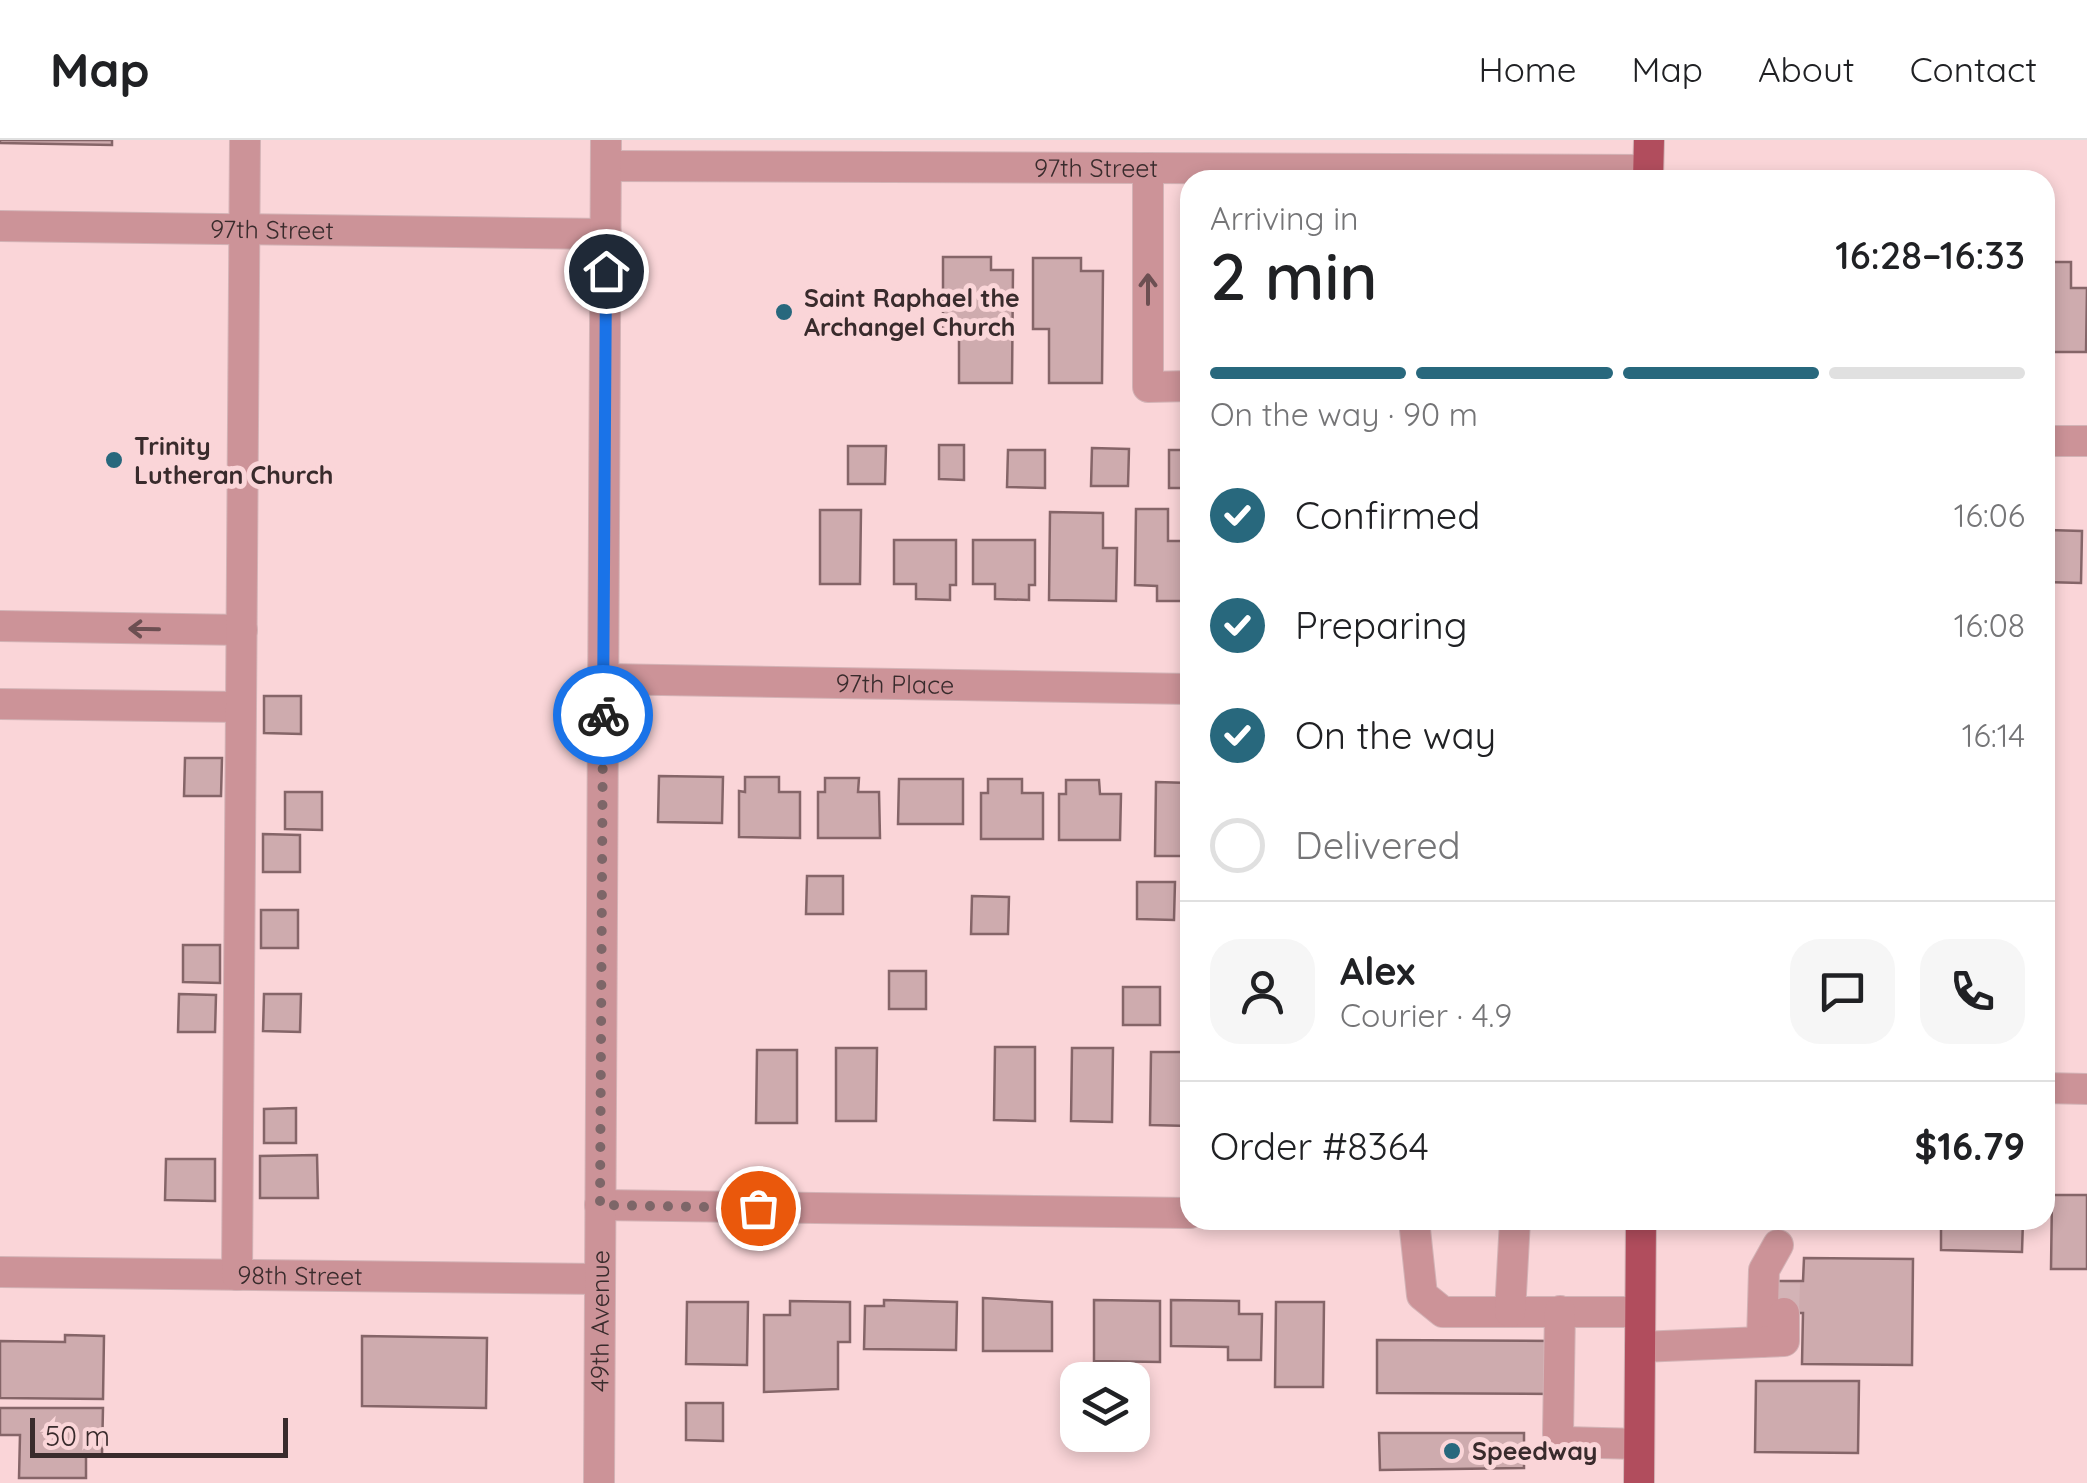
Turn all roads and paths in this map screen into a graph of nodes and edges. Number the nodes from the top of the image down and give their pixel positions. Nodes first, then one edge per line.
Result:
1 (245, 140) edge
2 (606, 153) edge
3 (1648, 163) edge
4 (1148, 168) junction
5 (0, 226) edge
6 (244, 229) junction
7 (606, 234) junction
8 (1180, 386) edge
9 (2055, 440) edge
10 (2087, 441) edge
11 (0, 626) edge
12 (242, 630) junction
13 (603, 679) junction
14 (1180, 690) edge
15 (0, 704) edge
16 (241, 708) junction
17 (2055, 1088) edge
18 (2087, 1089) edge
19 (600, 1205) junction
20 (1180, 1214) edge
21 (1415, 1230) edge
22 (1514, 1230) edge
23 (1640, 1230) edge
24 (1779, 1233) edge
25 (0, 1272) edge
26 (237, 1275) junction
27 (600, 1279) junction
28 (1784, 1280) tunnel mouth
29 (1560, 1311) junction
30 (1510, 1312) junction
31 (1640, 1312) junction
32 (1784, 1313) tunnel mouth
33 (1762, 1342) junction
34 (1640, 1347) junction
35 (1639, 1444) junction
36 (599, 1483) edge
37 (1639, 1483) edge

1 - 6 street
2 - 4 street, 97th Street
2 - 7 street, 49th Avenue
3 - 4 street, 97th Street
8 -> 4 street
5 - 6 street, 97th Street
6 - 7 street, 97th Street
6 - 12 street
7 - 13 street, 49th Avenue
9 - 10 street
12 -> 11 street
12 - 16 street
13 - 14 street, 97th Place
13 - 19 street, 49th Avenue
15 - 16 street
16 - 26 street
17 - 18 street
19 - 20 street
19 - 27 street, 49th Avenue
21 - 30 street
22 - 30 street
23 - 31 main road
24 - 28 street
24 - 33 street
25 - 26 street, 98th Street
26 - 27 street, 98th Street
27 - 36 street, 49th Avenue
29 - 30 street
29 - 31 street
29 - 35 street
31 - 34 main road
32 - 33 street
33 - 34 street
34 - 35 main road
35 - 37 main road

